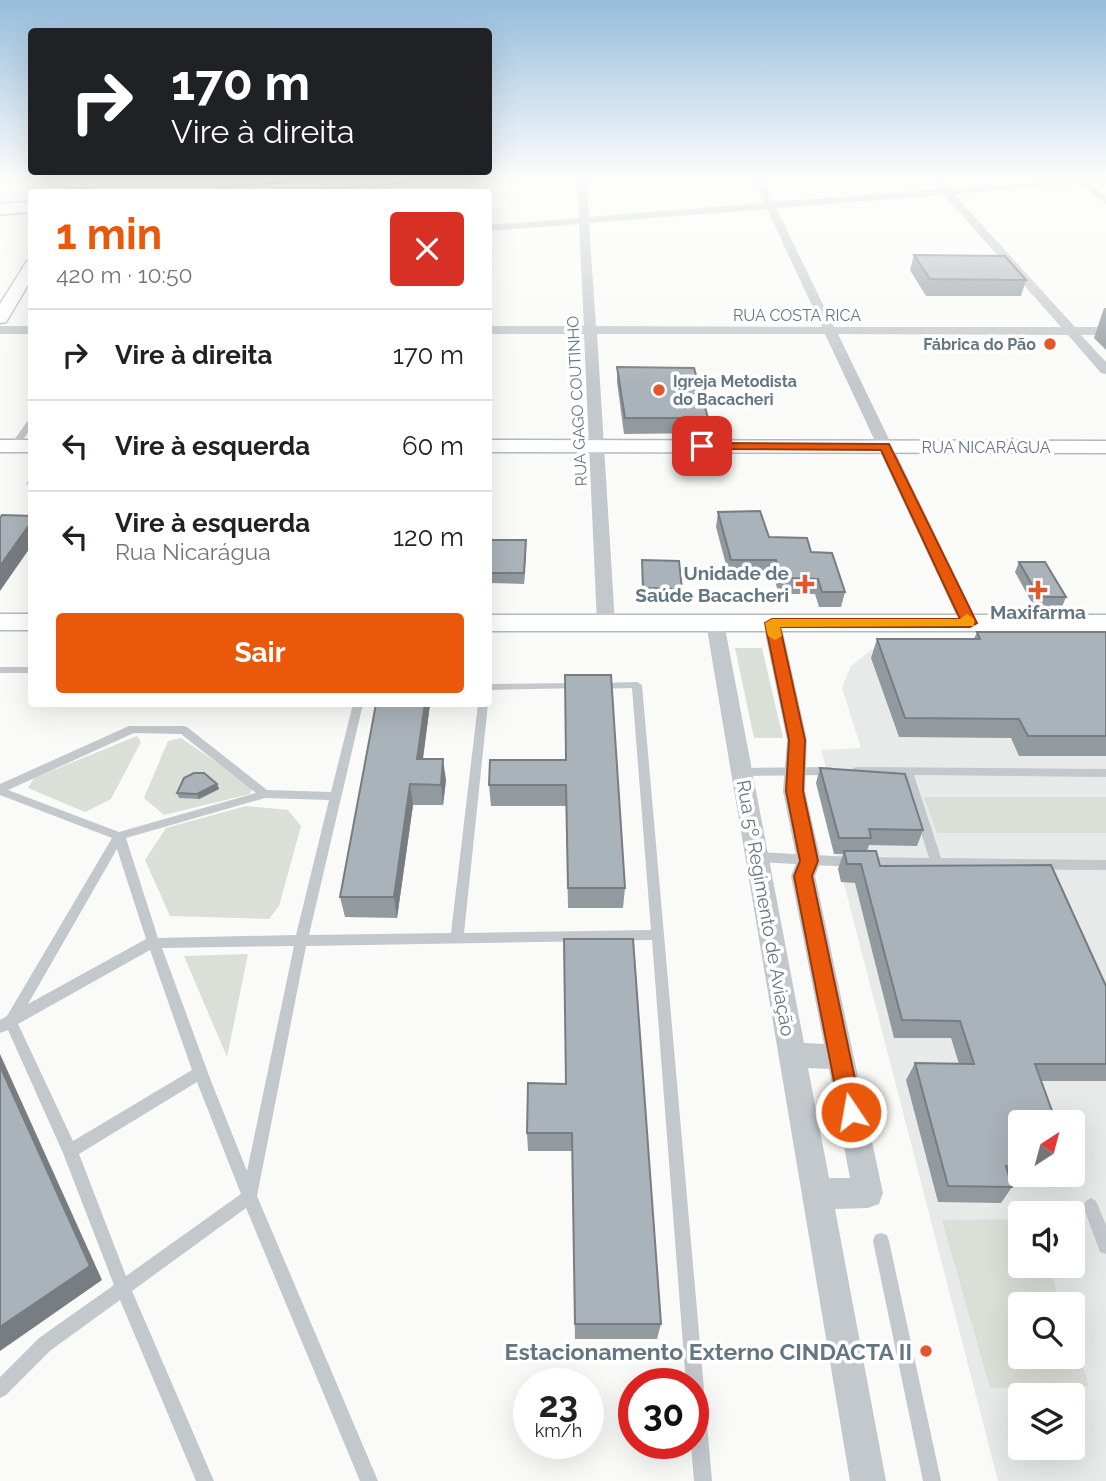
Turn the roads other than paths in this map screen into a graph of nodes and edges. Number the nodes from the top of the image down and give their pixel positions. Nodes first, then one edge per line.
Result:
1 (586, 247) edge
2 (790, 247) edge
3 (996, 247) edge
4 (28, 271) edge
5 (0, 318) edge
6 (0, 330) edge
7 (28, 330) edge
8 (492, 330) edge
9 (590, 330) junction
10 (830, 331) junction
11 (1070, 331) junction
12 (1106, 331) edge
13 (1106, 370) edge
14 (28, 427) edge
15 (15, 446) edge
16 (492, 446) edge
17 (597, 446) junction
18 (885, 446) junction
19 (1106, 447) edge
20 (0, 622) edge
21 (28, 622) edge
22 (492, 623) edge
23 (606, 623) junction
24 (715, 623) junction
25 (772, 623) junction
26 (970, 623) junction
27 (1106, 623) edge
28 (0, 670) edge
29 (28, 670) edge
30 (492, 687) edge
31 (357, 707) edge
32 (483, 707) edge
33 (795, 771) junction
34 (837, 771) edge
35 (851, 771) edge
36 (907, 771) junction
37 (741, 772) junction
38 (1106, 773) edge
39 (0, 790) edge
40 (265, 794) junction
41 (336, 796) junction
42 (119, 836) junction
43 (757, 857) junction
44 (809, 861) junction
45 (937, 863) junction
46 (1106, 864) edge
47 (658, 935) junction
48 (457, 939) junction
49 (301, 942) junction
50 (151, 943) junction
51 (6, 1024) edge
52 (792, 1055) junction
53 (840, 1057) junction
54 (201, 1072) junction
55 (70, 1151) junction
56 (817, 1194) junction
57 (249, 1197) junction
58 (1091, 1206) dead end
59 (881, 1241) dead end
60 (1106, 1246) edge
61 (123, 1288) junction
62 (0, 1389) edge
63 (205, 1481) edge
64 (369, 1481) edge
65 (703, 1481) edge
66 (868, 1481) edge
67 (932, 1481) edge

1 - 9 street, RUA GAGO COUTINHO
2 - 10 street
3 - 11 street
4 - 5 main road
6 - 7 street
8 - 9 street, RUA COSTA RICA
9 - 10 street, RUA COSTA RICA
9 - 17 street, RUA GAGO COUTINHO
10 - 11 street, RUA COSTA RICA
10 - 18 street
11 - 12 street, RUA COSTA RICA
11 - 13 street
14 - 15 lane
16 - 17 main road, RUA NICARÁGUA
17 - 18 main road, RUA NICARÁGUA
17 - 23 street, RUA GAGO COUTINHO
18 - 19 main road, RUA NICARÁGUA
18 - 26 street
20 - 21 main road
22 - 23 main road
23 - 24 main road
24 - 25 main road
24 - 37 street, Rua 5º Regimento de Aviação
25 - 26 main road
25 - 33 street
26 - 27 main road
28 - 29 lane
30 - 47 lane
31 - 41 lane
32 - 48 lane
33 - 34 lane
33 - 37 lane
33 - 44 street
35 - 36 lane
36 - 38 lane
36 - 45 lane
37 - 43 street, Rua 5º Regimento de Aviação
39 - 40 lane
39 - 42 lane
40 - 41 lane
40 - 42 lane
41 - 49 lane
42 - 50 lane
42 - 51 lane
43 - 44 lane
43 - 52 street, Rua 5º Regimento de Aviação
44 - 45 lane
44 - 53 street
45 - 46 lane
47 - 48 lane
47 - 65 lane
48 - 49 lane
49 - 50 lane
49 - 57 lane
50 - 51 lane
50 - 54 lane
51 - 55 lane
52 - 53 street
52 - 56 street, Rua 5º Regimento de Aviação
53 - 56 street
54 - 55 lane
54 - 57 lane
55 - 61 lane
56 - 66 street, Rua 5º Regimento de Aviação
57 - 61 lane
57 - 64 lane
58 - 60 lane
59 - 67 lane
61 - 62 lane
61 - 63 lane

